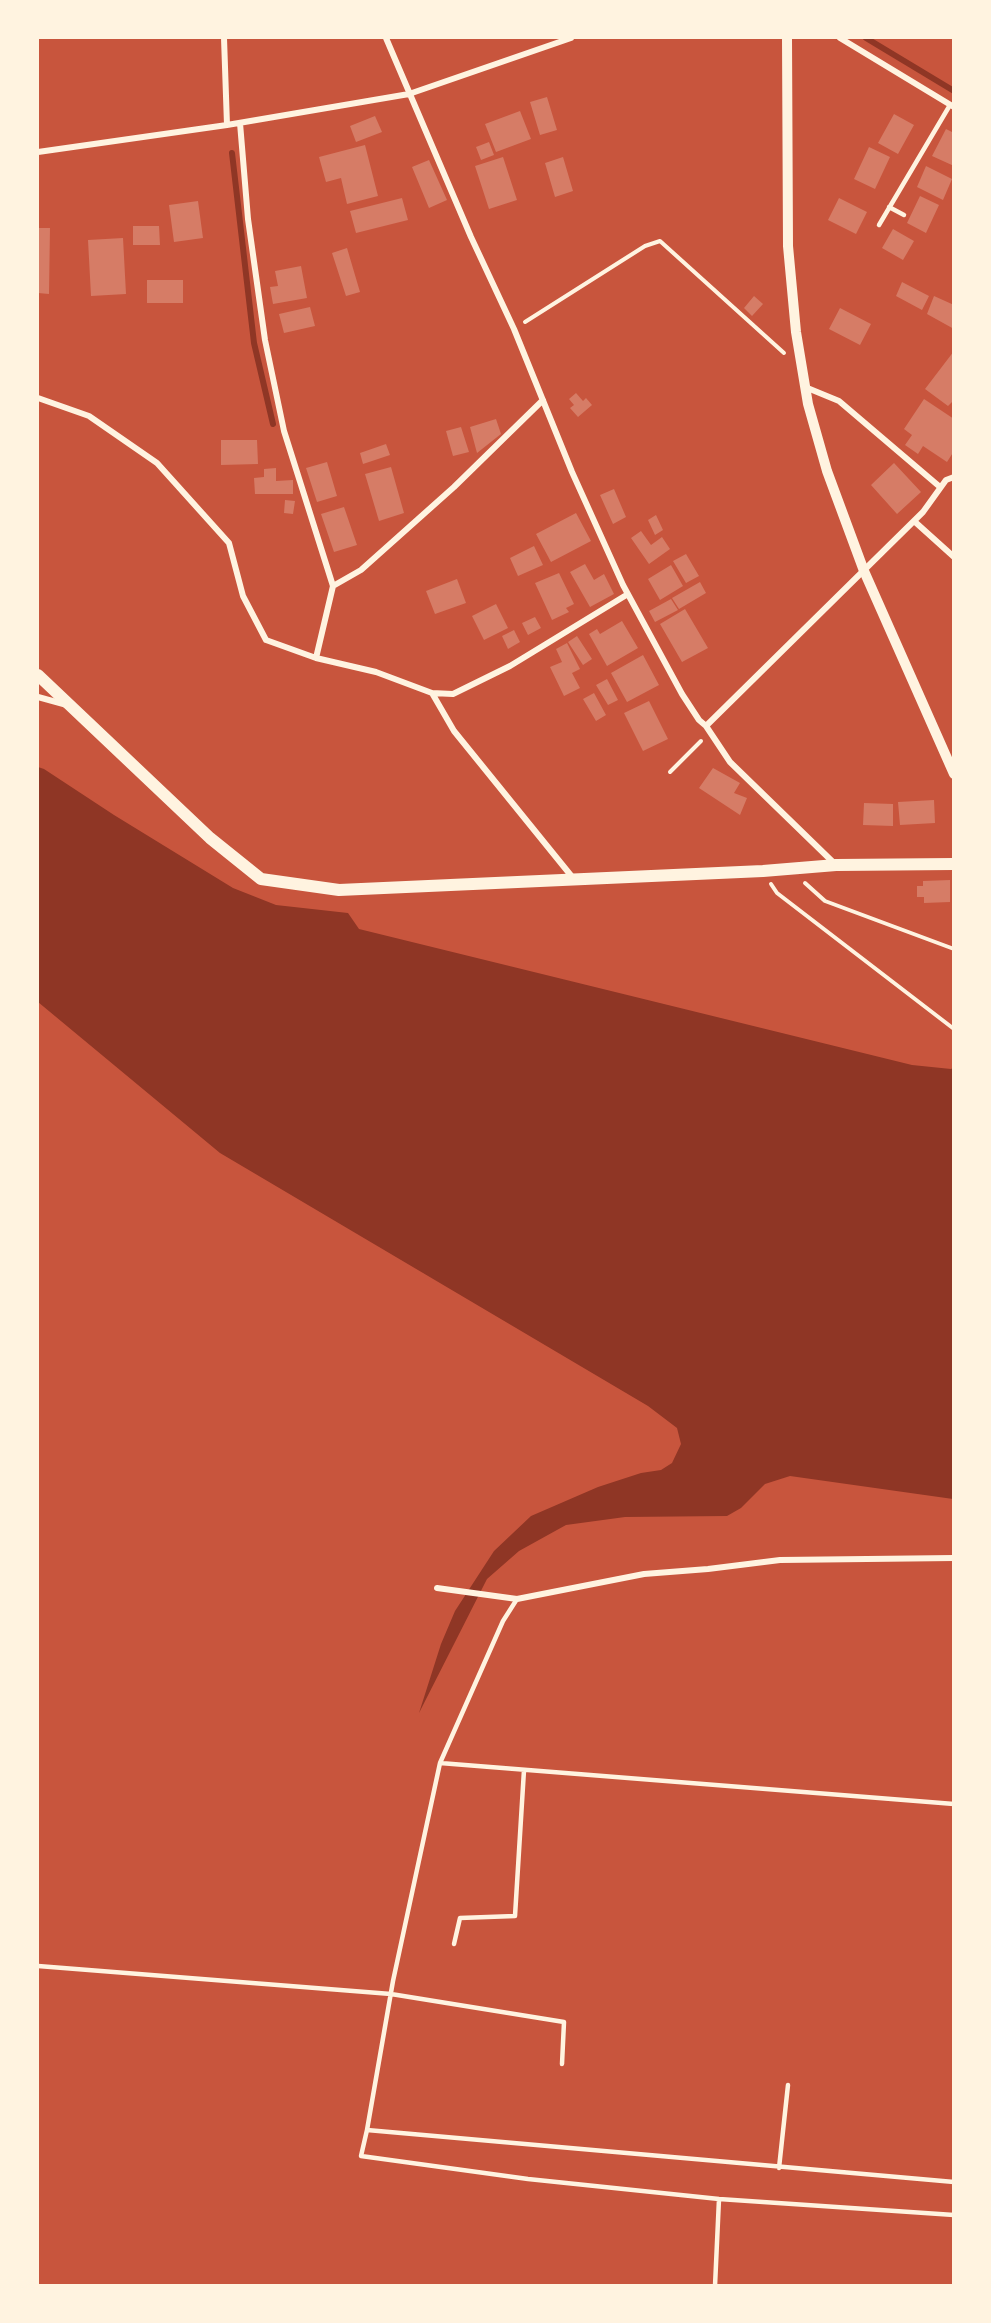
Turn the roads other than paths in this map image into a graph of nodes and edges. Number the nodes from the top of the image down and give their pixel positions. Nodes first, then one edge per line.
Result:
1 (224, 38) edge
2 (386, 38) edge
3 (571, 38) edge
4 (787, 38) edge
5 (840, 38) edge
6 (409, 94) junction
7 (952, 106) edge
8 (240, 123) junction
9 (227, 125) junction
10 (38, 152) edge
11 (890, 207) junction
12 (904, 215) dead end
13 (879, 225) dead end
14 (805, 387) junction
15 (38, 398) edge
16 (543, 400) junction
17 (954, 477) edge
18 (940, 487) junction
19 (914, 521) junction
20 (954, 557) edge
21 (864, 571) junction
22 (333, 586) junction
23 (628, 594) junction
24 (316, 658) junction
25 (38, 675) edge
26 (432, 693) junction
27 (38, 697) edge
28 (70, 706) junction
29 (708, 728) junction
30 (954, 774) edge
31 (954, 864) edge
32 (836, 865) junction
33 (573, 878) junction
34 (954, 1558) edge
35 (437, 1588) dead end
36 (517, 1599) junction
37 (440, 1763) junction
38 (524, 1770) junction
39 (954, 1804) edge
40 (454, 1944) dead end
41 (38, 1966) edge
42 (391, 1994) junction
43 (562, 2064) dead end
44 (788, 2085) dead end
45 (367, 2130) junction
46 (779, 2168) junction
47 (954, 2182) edge
48 (719, 2199) junction
49 (954, 2215) edge
50 (715, 2286) edge

1 - 9 street
2 - 6 street
3 - 6 street
4 - 14 street
5 - 7 street
6 - 8 street
6 - 16 street
7 - 11 lane
8 - 9 street
8 - 22 street
9 - 10 street
11 - 12 lane
11 - 13 lane
14 - 18 street
14 - 21 street
15 - 24 street
16 - 22 street
16 - 23 street
17 - 18 street
18 - 19 street
19 - 20 street
19 - 21 street
21 - 29 street
21 - 30 street
22 - 24 street
23 - 26 street
23 - 29 street
24 - 26 street
25 - 28 main road
26 - 33 street
27 - 28 street
28 - 33 main road
29 - 32 street
31 - 32 main road
32 - 33 main road
34 - 36 street
35 - 36 street
36 - 37 lane
37 - 38 lane
37 - 42 lane
38 - 39 lane
38 - 40 lane
41 - 42 lane
42 - 43 lane
42 - 45 lane
44 - 46 lane
45 - 46 lane
45 - 48 lane
46 - 47 lane
48 - 49 lane
48 - 50 lane

